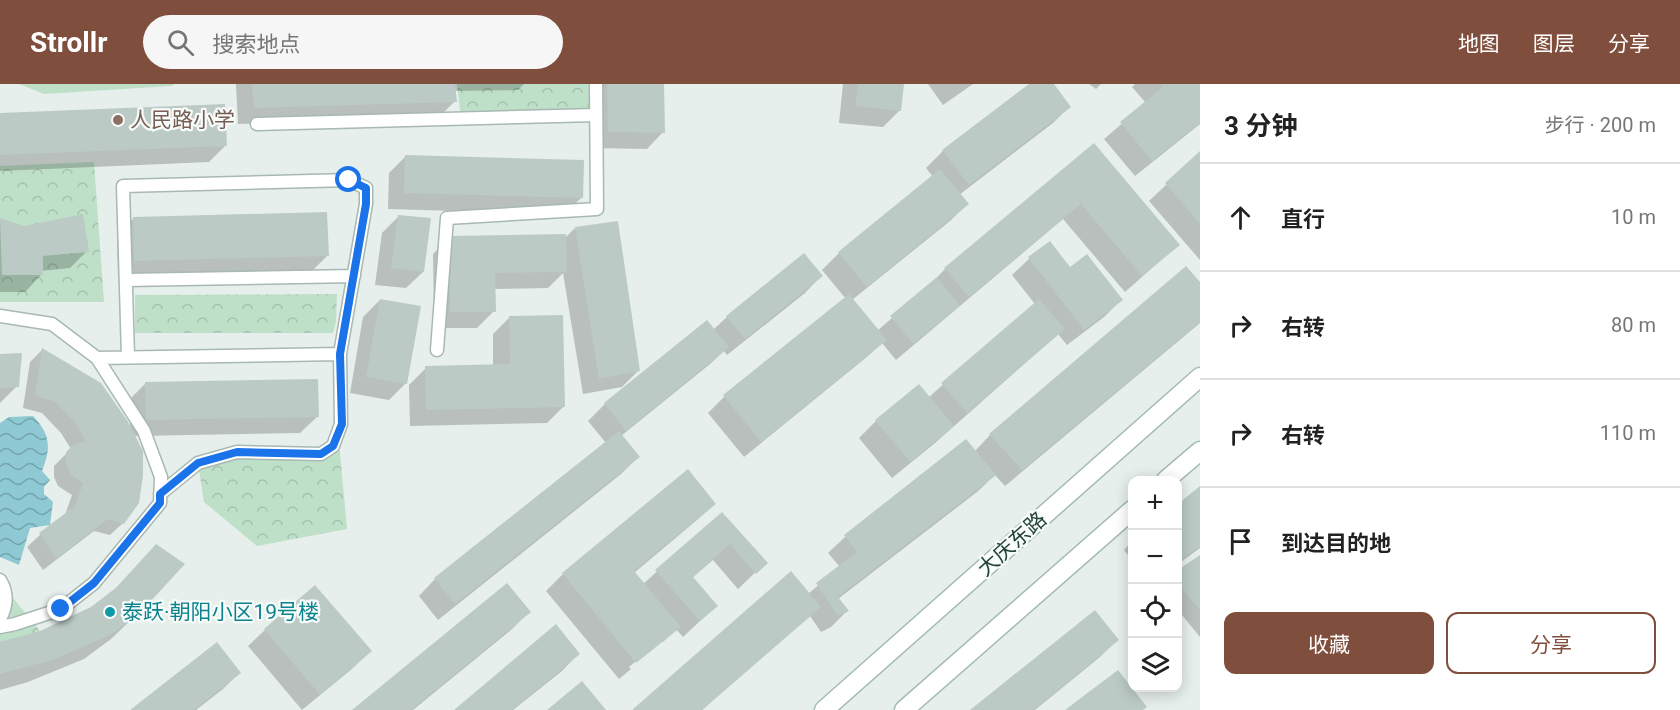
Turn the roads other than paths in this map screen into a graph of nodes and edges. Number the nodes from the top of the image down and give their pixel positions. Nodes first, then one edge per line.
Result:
1 (596, 84) edge
2 (596, 115) junction
3 (257, 124) dead end
4 (354, 276) junction
5 (126, 280) junction
6 (0, 316) edge
7 (437, 350) dead end
8 (340, 354) junction
9 (128, 357) junction
10 (97, 358) junction
11 (1200, 377) edge
12 (1200, 451) edge
13 (1171, 476) edge
14 (160, 494) junction
15 (1128, 514) edge
16 (0, 580) edge
17 (0, 619) edge
18 (0, 627) edge
19 (824, 710) edge
20 (904, 710) edge

1 - 2 lane
2 - 3 lane
2 - 7 lane
4 - 5 lane
4 - 5 lane
4 - 8 lane
5 - 9 lane
6 - 10 lane
8 - 9 lane
8 - 14 lane
9 - 10 lane
10 - 14 lane
11 - 19 main road, 大庆东路
12 - 13 main road
14 - 18 lane
15 - 20 main road
16 - 17 lane

